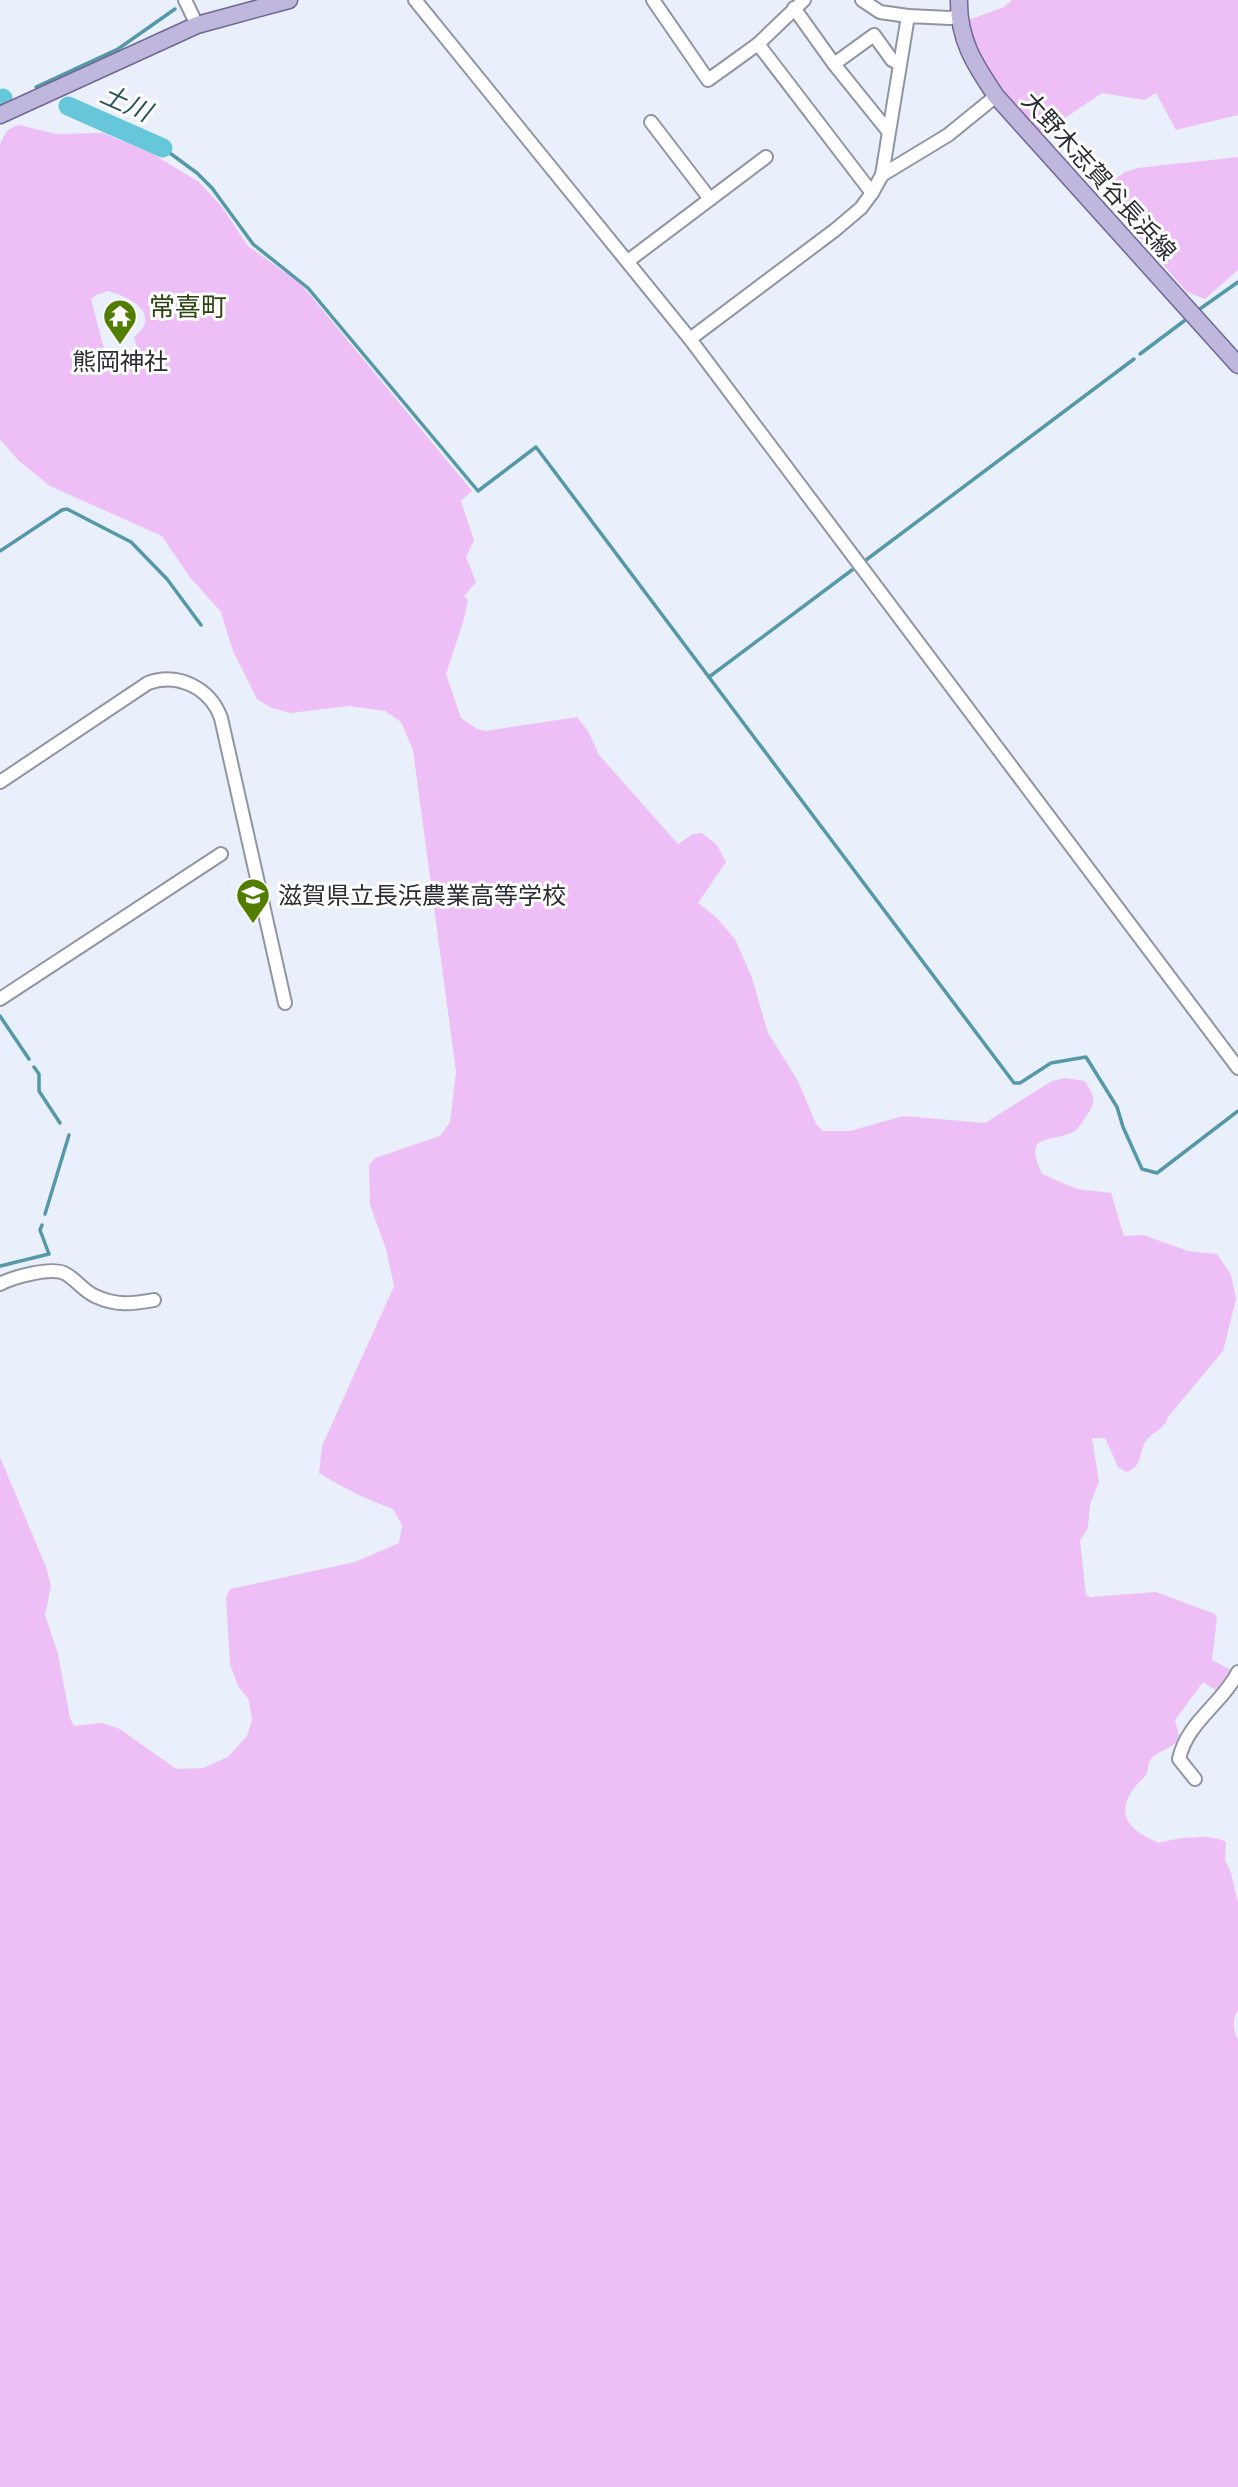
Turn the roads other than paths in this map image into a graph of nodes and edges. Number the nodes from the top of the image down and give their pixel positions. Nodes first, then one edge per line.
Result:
1 (289, 0) edge
2 (415, 0) edge
3 (653, 0) edge
4 (862, 0) edge
5 (190, 2) edge
6 (799, 4) edge
7 (959, 8) edge
8 (908, 16) junction
9 (197, 24) junction
10 (758, 44) junction
11 (834, 64) junction
12 (900, 64) junction
13 (996, 96) junction
14 (0, 115) edge
15 (651, 122) dead end
16 (888, 131) junction
17 (766, 157) dead end
18 (882, 176) junction
19 (872, 193) junction
20 (710, 199) junction
21 (628, 261) junction
22 (690, 339) junction
23 (1238, 365) edge
24 (0, 782) edge
25 (220, 854) dead end
26 (0, 999) edge
27 (285, 1003) dead end
28 (1238, 1068) edge
29 (0, 1284) edge
30 (154, 1300) dead end
31 (1238, 1672) edge
32 (1195, 1779) dead end

1 - 9 main road
2 - 21 street
3 - 10 street
4 - 8 street
5 - 9 street
6 - 10 street
6 - 11 street
7 - 8 street
7 - 13 main road, 大野木志賀谷長浜線
8 - 12 street
9 - 14 main road
10 - 19 street
11 - 12 street
11 - 16 street
12 - 16 street
13 - 18 street
13 - 23 main road, 大野木志賀谷長浜線
15 - 20 street
16 - 18 street
17 - 20 street
18 - 19 street
19 - 22 street
20 - 21 street
21 - 22 street
22 - 28 street
24 - 27 street
25 - 26 street
29 - 30 street
31 - 32 street

